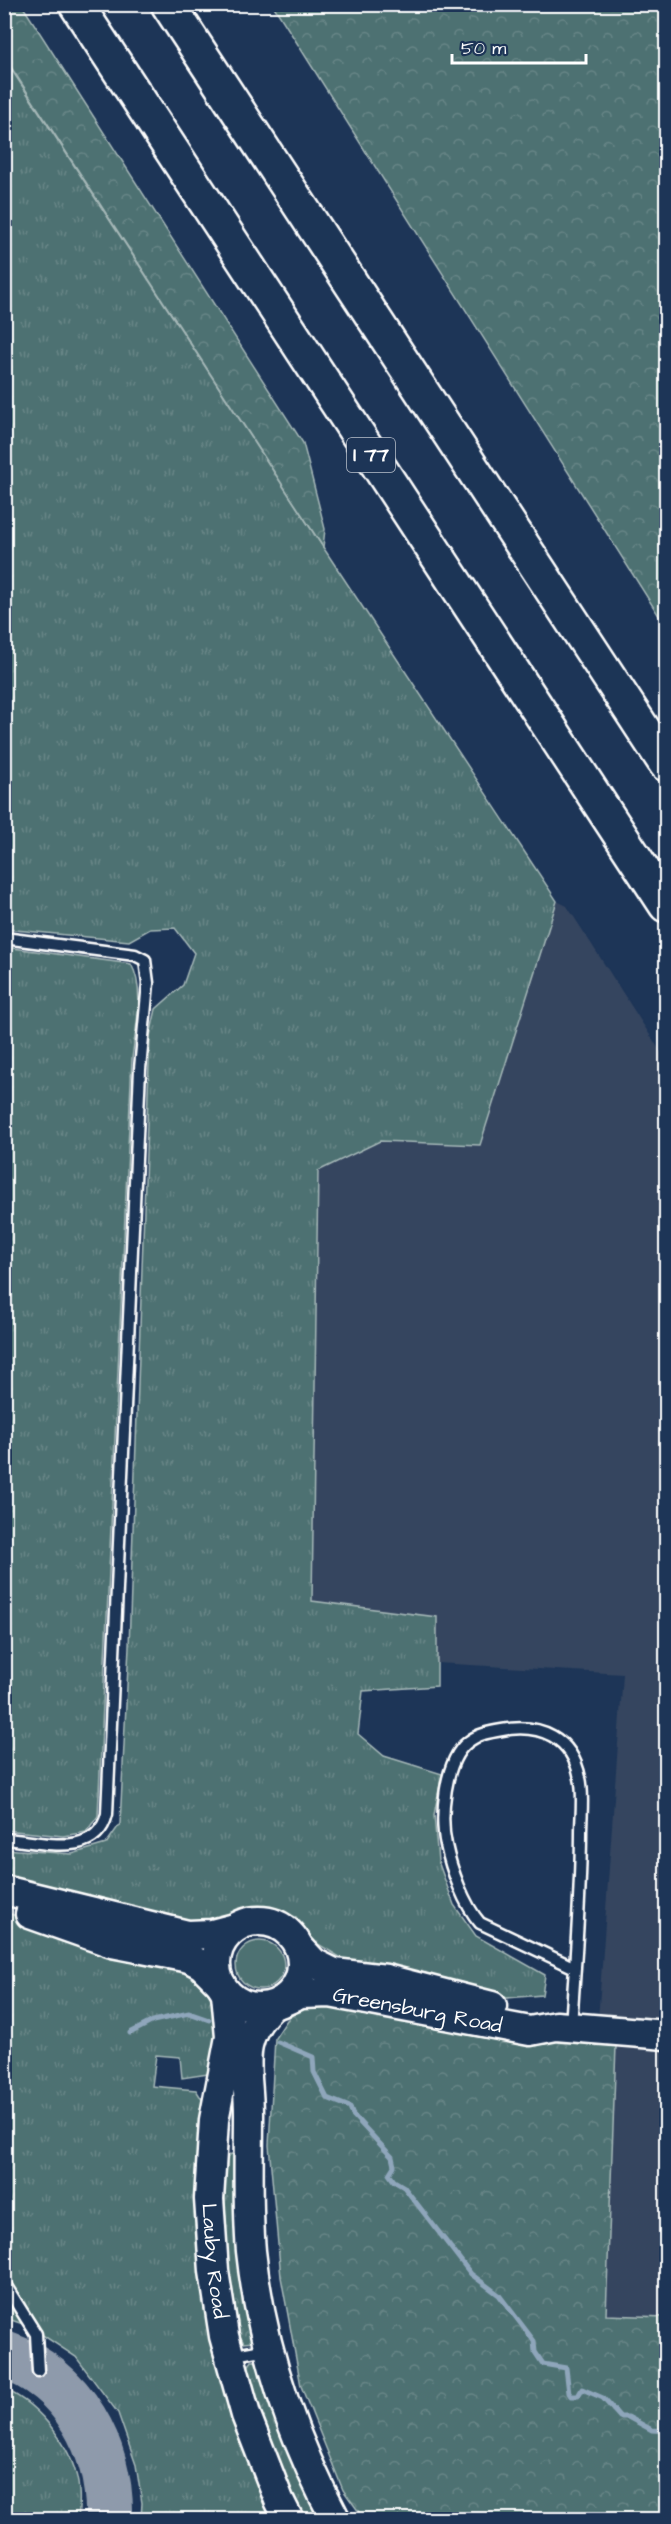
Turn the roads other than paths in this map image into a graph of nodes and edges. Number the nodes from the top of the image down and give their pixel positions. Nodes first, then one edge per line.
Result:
1 (76, 4) edge
2 (168, 4) edge
3 (666, 764) edge
4 (666, 905) edge
5 (4, 938) edge
6 (4, 1839) edge
7 (4, 1890) edge
8 (4, 1907) edge
9 (235, 1928) junction
10 (299, 1947) junction
11 (575, 1968) junction
12 (223, 1989) junction
13 (275, 2005) junction
14 (564, 2027) junction
15 (666, 2035) edge
16 (4, 2283) edge
17 (269, 2348) junction
18 (229, 2356) junction
19 (38, 2371) dead end
20 (290, 2520) edge
21 (336, 2520) edge

1 - 4 highway, I 77
2 - 3 highway
5 - 6 lane
7 - 9 main road
8 - 12 main road
9 - 10 main road
9 - 12 main road
10 - 13 main road
10 - 14 main road, Greensburg Road
11 - 11 lane
11 - 14 lane
12 - 13 main road
12 - 18 main road, Lauby Road
13 - 14 main road, Greensburg Road
13 - 17 main road, Lauby Road
14 - 15 main road, Greensburg Road
16 - 19 lane
17 - 18 lane
17 - 21 main road, Lauby Road
18 - 20 main road, Lauby Road

